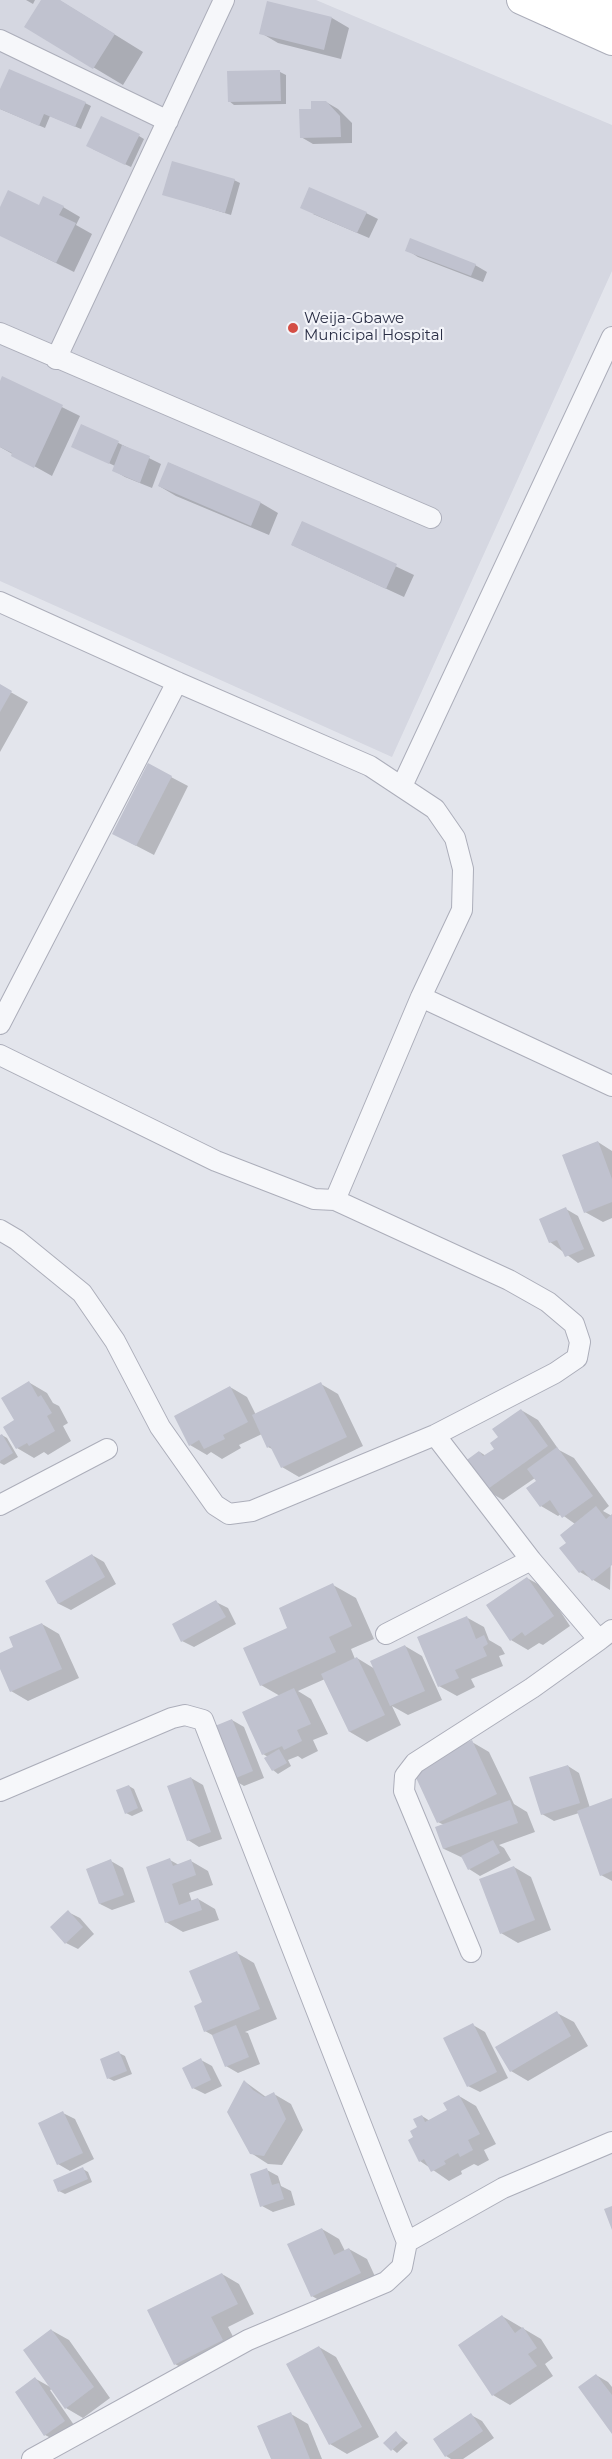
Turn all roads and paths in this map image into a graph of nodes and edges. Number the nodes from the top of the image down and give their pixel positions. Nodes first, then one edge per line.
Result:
1 (224, 0) edge
2 (521, 0) edge
3 (579, 0) edge
4 (556, 7) edge
5 (612, 14) edge
6 (0, 40) edge
7 (612, 41) edge
8 (168, 121) junction
9 (0, 333) edge
10 (612, 337) edge
11 (56, 359) junction
12 (431, 518) dead end
13 (0, 602) edge
14 (177, 682) junction
15 (402, 786) junction
16 (421, 997) junction
17 (0, 1024) edge
18 (0, 1055) edge
19 (612, 1086) edge
20 (335, 1200) junction
21 (0, 1230) edge
22 (435, 1435) junction
23 (108, 1450) dead end
24 (0, 1505) edge
25 (531, 1560) junction
26 (386, 1634) dead end
27 (606, 1635) edge
28 (0, 1791) edge
29 (470, 1952) dead end
30 (612, 2142) edge
31 (408, 2242) junction
32 (32, 2459) edge

1 - 8 street
2 - 4 main road
3 - 5 main road
4 - 7 main road
6 - 8 street
8 - 11 street
9 - 11 street
10 - 15 street
11 - 12 street
13 - 14 street
14 - 15 street
14 - 17 street
15 - 16 street
16 - 19 street
16 - 20 street
18 - 20 street
20 - 22 street
21 - 22 street
22 - 25 street
23 - 24 street
25 - 26 street
25 - 27 street
27 - 29 street
28 - 31 street
30 - 31 street
31 - 32 street

